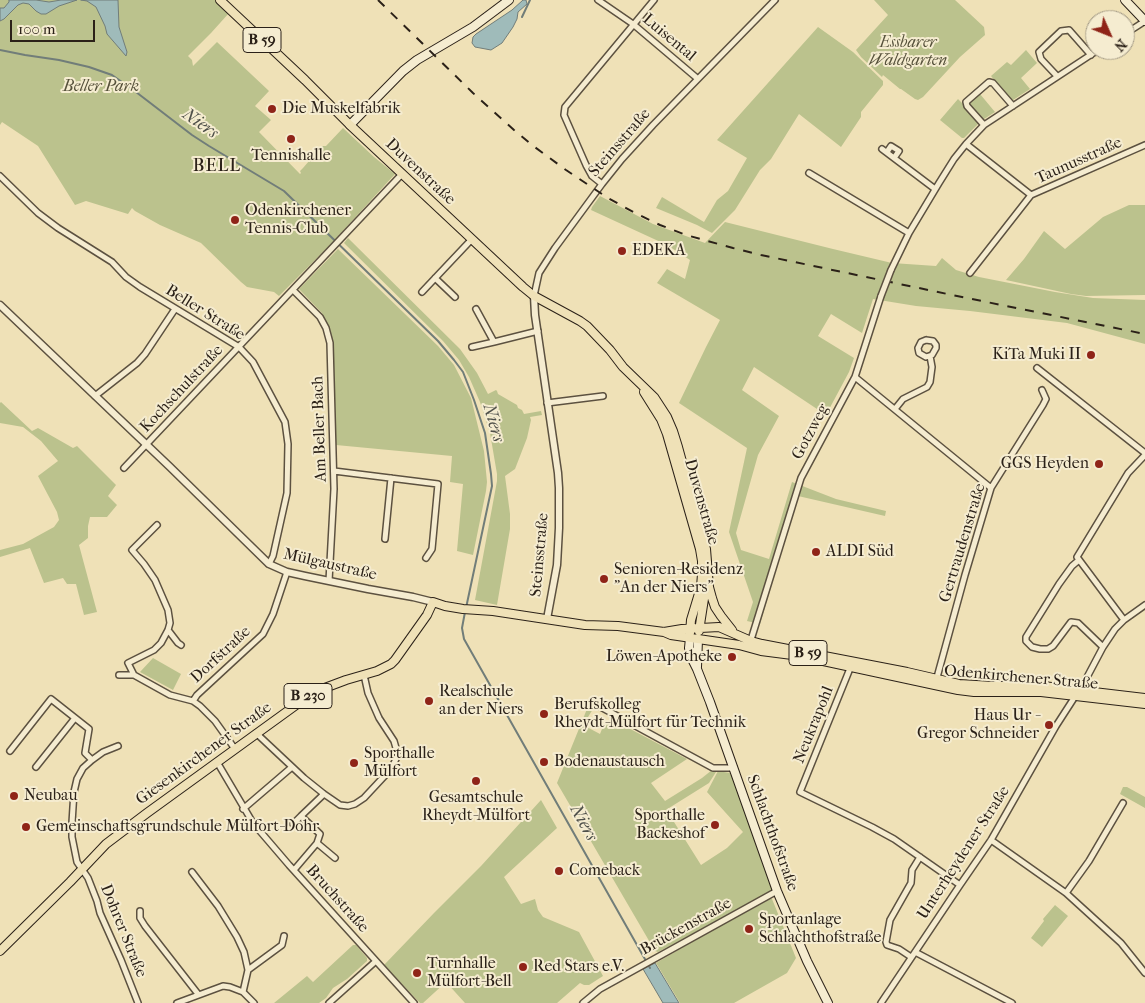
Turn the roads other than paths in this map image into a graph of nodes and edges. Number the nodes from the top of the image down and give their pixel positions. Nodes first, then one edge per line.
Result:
1 (220, 0) edge
2 (509, 0) edge
3 (598, 0) edge
4 (654, 0) edge
5 (776, 0) edge
6 (1125, 0) edge
7 (1145, 21) edge
8 (633, 24) junction
9 (1085, 48) edge
10 (1085, 59) edge
11 (1057, 76) junction
12 (698, 79) junction
13 (1013, 106) junction
14 (350, 125) junction
15 (984, 125) junction
16 (966, 144) junction
17 (1145, 145) edge
18 (884, 150) dead end
19 (809, 173) dead end
20 (402, 174) junction
21 (0, 176) edge
22 (602, 184) junction
23 (935, 189) junction
24 (1031, 195) junction
25 (909, 232) junction
26 (472, 239) junction
27 (970, 274) dead end
28 (435, 278) junction
29 (293, 290) junction
30 (422, 292) dead end
31 (534, 296) junction
32 (455, 297) dead end
33 (0, 305) edge
34 (175, 309) junction
35 (476, 309) dead end
36 (538, 331) junction
37 (494, 342) junction
38 (239, 346) junction
39 (472, 347) dead end
40 (930, 356) dead end
41 (1037, 368) dead end
42 (855, 378) junction
43 (637, 382) junction
44 (1042, 390) dead end
45 (95, 396) junction
46 (603, 396) dead end
47 (547, 403) junction
48 (894, 409) junction
49 (147, 445) junction
50 (1145, 454) edge
51 (124, 468) dead end
52 (334, 471) junction
53 (391, 478) junction
54 (991, 488) junction
55 (157, 525) dead end
56 (385, 539) dead end
57 (426, 558) dead end
58 (1078, 559) junction
59 (269, 564) junction
60 (287, 572) junction
61 (708, 574) junction
62 (329, 581) junction
63 (421, 598) junction
64 (433, 602) junction
65 (1145, 605) edge
66 (428, 613) junction
67 (547, 619) junction
68 (1124, 620) junction
69 (695, 628) junction
70 (168, 630) junction
71 (664, 632) junction
72 (737, 635) junction
73 (694, 638) junction
74 (750, 644) junction
75 (181, 645) dead end
76 (1103, 647) junction
77 (852, 664) junction
78 (120, 675) dead end
79 (134, 675) junction
80 (364, 676) junction
81 (936, 682) junction
82 (1078, 692) junction
83 (1145, 698) edge
84 (193, 701) junction
85 (1145, 704) edge
86 (597, 705) dead end
87 (75, 718) junction
88 (256, 733) junction
89 (118, 746) dead end
90 (235, 749) junction
91 (10, 751) dead end
92 (92, 760) junction
93 (217, 762) junction
94 (36, 767) dead end
95 (292, 767) junction
96 (734, 768) junction
97 (324, 794) junction
98 (1123, 803) dead end
99 (244, 809) junction
100 (301, 816) junction
101 (293, 824) dead end
102 (991, 840) junction
103 (317, 843) junction
104 (920, 857) junction
105 (335, 858) dead end
106 (82, 870) junction
107 (294, 870) junction
108 (192, 872) dead end
109 (960, 885) junction
110 (778, 891) junction
111 (1066, 893) junction
112 (140, 911) dead end
113 (284, 936) dead end
114 (0, 951) edge
115 (915, 952) junction
116 (911, 957) junction
117 (376, 961) junction
118 (248, 970) junction
119 (1145, 973) edge
120 (243, 992) junction
121 (198, 994) junction
122 (138, 1003) edge
123 (177, 1003) edge
124 (254, 1003) edge
125 (329, 1003) edge
126 (414, 1003) edge
127 (583, 1003) edge
128 (828, 1003) edge
129 (881, 1003) edge
130 (1012, 1003) edge

1 - 14 main road, Duvenstraße / B 59
2 - 14 main road
3 - 8 street, Luisental
4 - 8 street
5 - 12 street, Steinsstraße
6 - 7 main road
8 - 12 street, Luisental
8 - 22 street
9 - 11 street
10 - 11 street, Gotzweg
11 - 13 street, Gotzweg
12 - 22 street, Steinsstraße
13 - 15 street, Gotzweg
13 - 15 street
14 - 20 main road, Duvenstraße / B 59
15 - 16 street, Gotzweg
16 - 23 street, Gotzweg
16 - 24 street
17 - 24 street, Taunusstraße
18 - 23 street
19 - 25 street
20 - 26 main road, Duvenstraße / B 59
20 - 29 street, Kochschulstraße
21 - 34 street, Beller Straße
22 - 31 street, Steinsstraße
23 - 25 street, Gotzweg
24 - 27 street, Taunusstraße
25 - 42 street, Gotzweg, bridge
26 - 28 street
26 - 31 main road, Duvenstraße / B 59
28 - 30 street
28 - 32 street
29 - 38 street, Kochschulstraße
29 - 52 street, Am Beller Bach
31 - 36 street, Steinsstraße
31 - 43 main road, Duvenstraße / B 59
33 - 45 street, Mülgaustraße
34 - 38 street, Beller Straße
34 - 45 street
35 - 37 street
36 - 37 street
36 - 47 street, Steinsstraße
37 - 39 street
38 - 49 street, Kochschulstraße
38 - 59 street, Beller Straße
40 - 48 street
41 - 50 street
42 - 48 street
42 - 74 street, Gotzweg
43 - 61 main road, Duvenstraße / B 59
43 - 69 main road, Duvenstraße / B 59
44 - 54 street, Gertraudenstraße
45 - 49 street, Mülgaustraße
46 - 47 street
47 - 67 street, Steinsstraße
48 - 54 street
49 - 51 street, Kochschulstraße
49 - 59 street, Mülgaustraße
50 - 58 street
52 - 53 street
52 - 62 street, Am Beller Bach
53 - 56 street
53 - 57 street
54 - 81 street, Gertraudenstraße
55 - 70 street
58 - 68 street
58 - 76 street
59 - 60 street, Mülgaustraße
60 - 62 street, Mülgaustraße
60 - 84 street, Dorfstraße
61 - 69 main road, B 59
61 - 72 main road, B 59
62 - 63 street, Mülgaustraße
63 - 64 street, Mülgaustraße
63 - 66 street
64 - 66 main road, Giesenkirchener Straße / B 230
64 - 67 main road, Mülgaustraße
65 - 68 street, Unterheydener Straße
66 - 80 main road, Giesenkirchener Straße / B 230
67 - 71 main road, Mülgaustraße
68 - 76 street, Unterheydener Straße
69 - 71 main road, Mülgaustraße
69 - 72 main road, Odenkirchener Straße
69 - 73 main road, Duvenstraße / B 59
70 - 75 street
70 - 79 street
71 - 73 main road, Mülgaustraße / B 59
72 - 74 main road, Odenkirchener Straße / B 59
73 - 74 main road, Odenkirchener Straße / B 59
73 - 96 main road, Schlachthofstraße
74 - 77 main road, Odenkirchener Straße / B 59
76 - 82 street, Unterheydener Straße
77 - 81 main road, Odenkirchener Straße / B 59
77 - 104 street, Neukrapohl
78 - 79 street
79 - 84 street
80 - 88 main road, Giesenkirchener Straße / B 230
80 - 97 street
81 - 82 main road, Odenkirchener Straße / B 59
82 - 83 main road, Odenkirchener Straße / B 59
82 - 85 main road, Odenkirchener Straße / B 59
82 - 102 street, Unterheydener Straße
84 - 90 street
86 - 96 street
87 - 91 street
87 - 92 street
87 - 94 street
88 - 90 main road, Giesenkirchener Straße / B 230
88 - 95 street
89 - 92 street
90 - 93 main road, Giesenkirchener Straße / B 230
92 - 106 street, Dohrer Straße
93 - 99 street, Bruchstraße
93 - 106 main road, Giesenkirchener Straße / B 230
95 - 97 street
95 - 99 street
96 - 110 main road, Schlachthofstraße
97 - 100 street
98 - 111 street
99 - 107 street, Bruchstraße
100 - 101 street
100 - 103 street
102 - 109 street, Unterheydener Straße
102 - 111 street
103 - 105 street
103 - 107 street
104 - 109 street
104 - 116 street
106 - 114 main road, Giesenkirchener Straße / B 230
106 - 122 street, Dohrer Straße
107 - 117 street, Bruchstraße
108 - 118 street
109 - 115 street, Unterheydener Straße
110 - 127 street, Brückenstraße
110 - 128 main road, Schlachthofstraße
111 - 119 street
112 - 121 street
113 - 118 street
115 - 116 street, Unterheydener Straße
115 - 130 street
116 - 129 street, Unterheydener Straße
117 - 125 street
117 - 126 street, Bruchstraße
118 - 120 street
120 - 121 street
120 - 124 street
121 - 123 street

